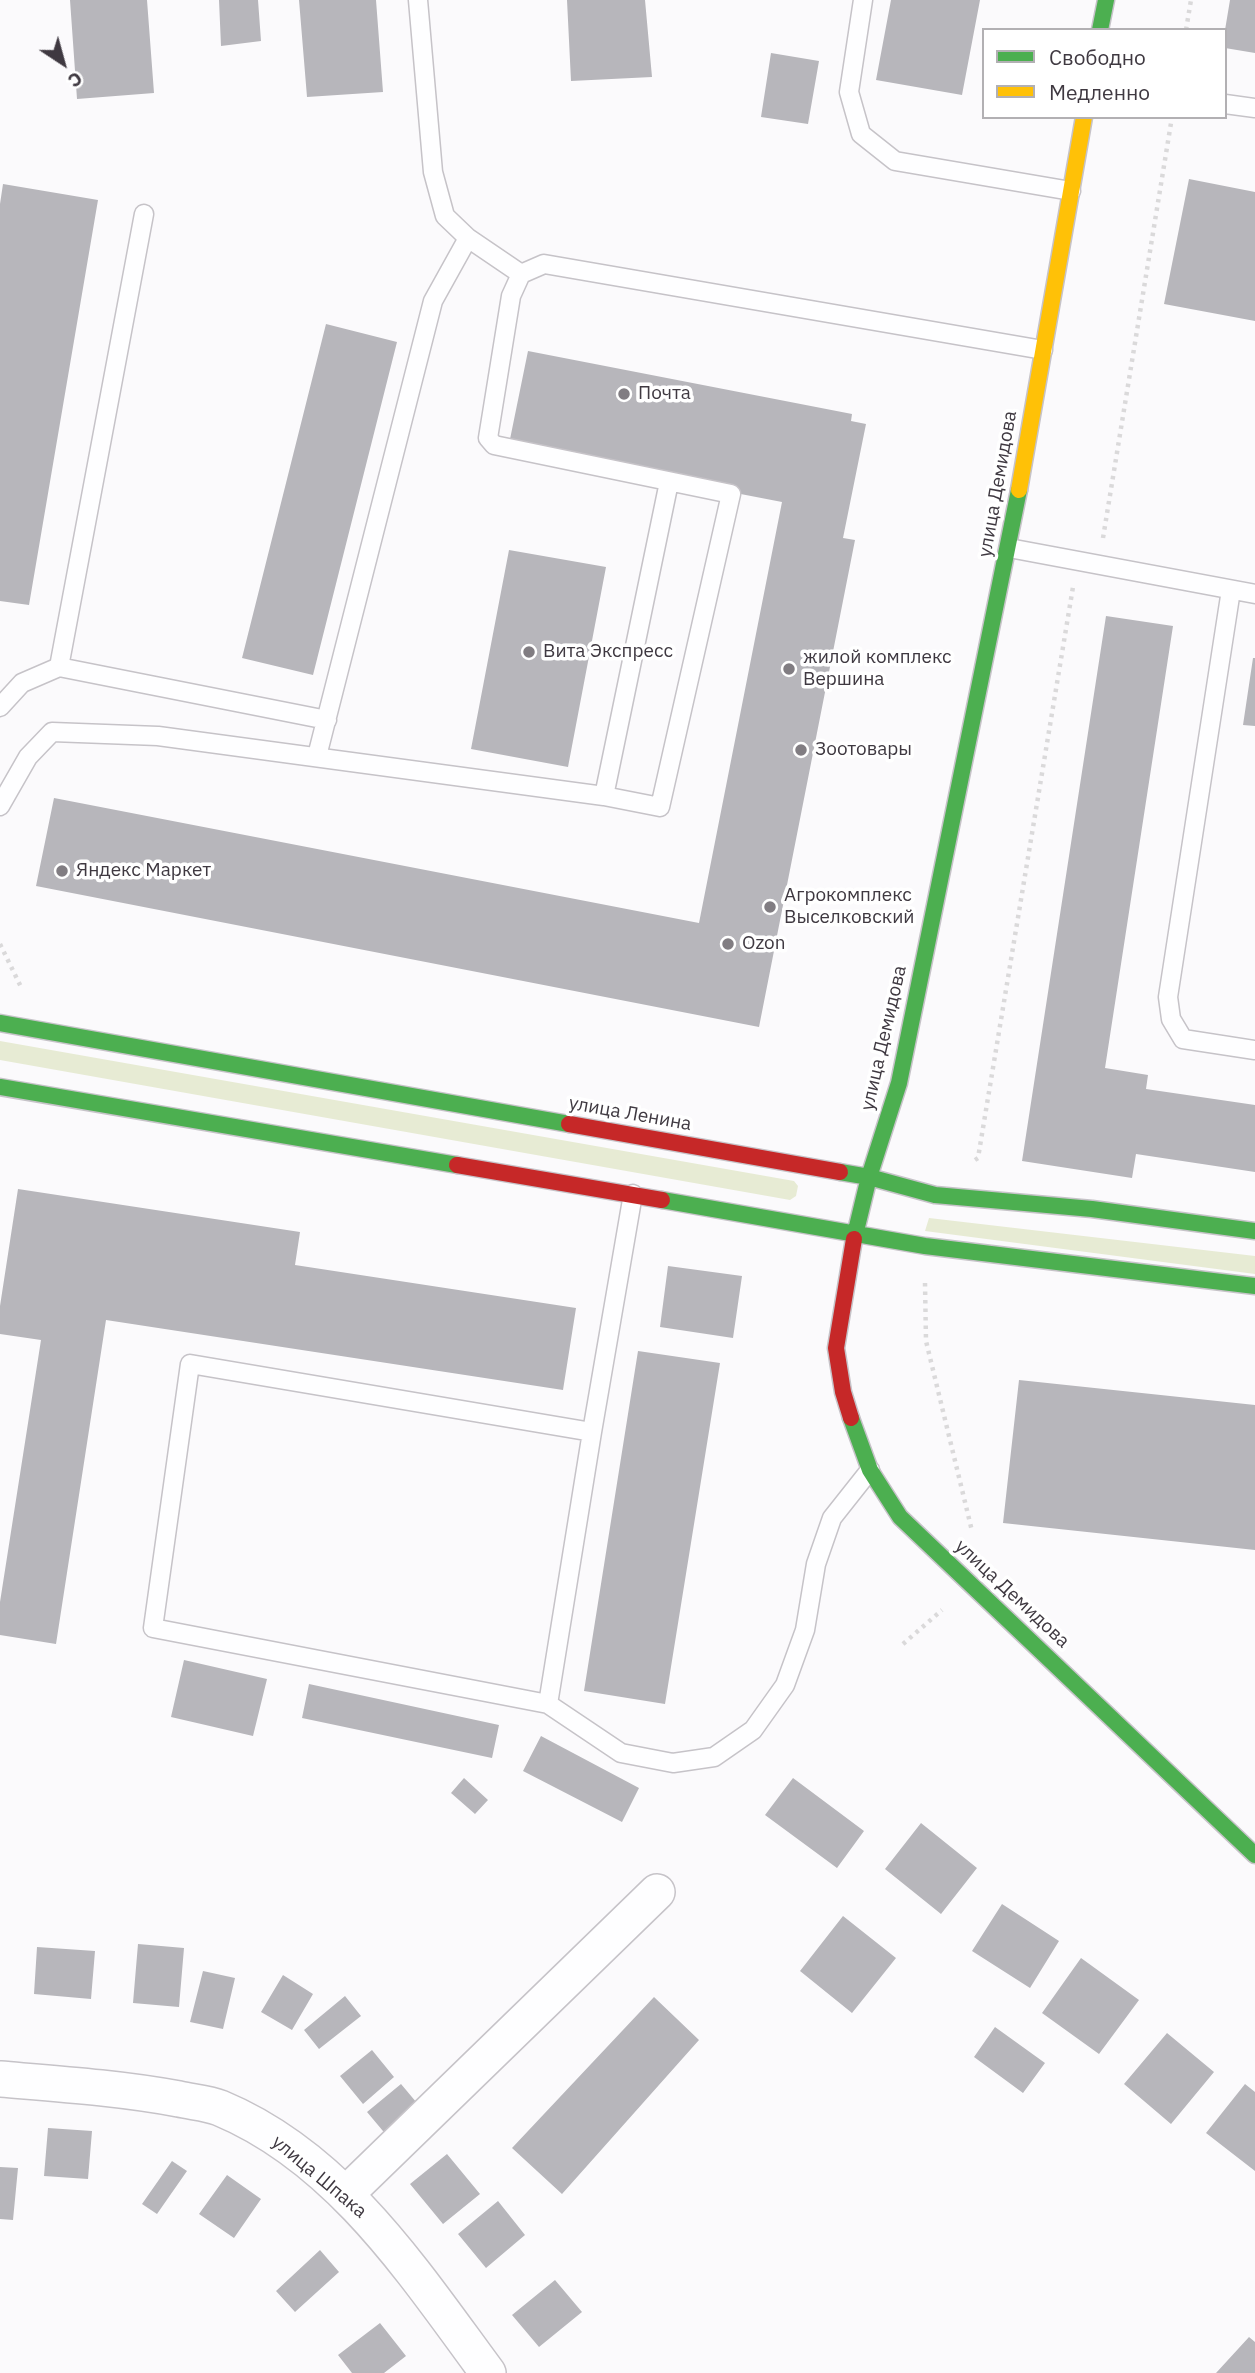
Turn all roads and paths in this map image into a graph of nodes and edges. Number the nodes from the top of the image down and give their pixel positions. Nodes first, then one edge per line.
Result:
1 (418, 0) edge
2 (863, 0) edge
3 (1106, 0) edge
4 (1191, 0) edge
5 (1100, 28) edge
6 (1186, 28) edge
7 (1227, 104) edge
8 (1255, 108) edge
9 (1084, 119) edge
10 (1171, 119) edge
11 (1071, 191) junction
12 (144, 214) dead end
13 (468, 238) junction
14 (521, 274) junction
15 (1043, 350) junction
16 (669, 482) junction
17 (1009, 548) junction
18 (1077, 562) junction
19 (1098, 566) junction
20 (1231, 590) junction
21 (1255, 594) edge
22 (59, 667) junction
23 (0, 707) edge
24 (327, 720) junction
25 (317, 756) junction
26 (604, 796) junction
27 (0, 806) edge
28 (0, 1023) edge
29 (1255, 1050) edge
30 (0, 1087) edge
31 (869, 1177) junction
32 (633, 1194) junction
33 (935, 1195) junction
34 (1255, 1231) edge
35 (855, 1232) junction
36 (925, 1246) junction
37 (1255, 1286) edge
38 (592, 1432) junction
39 (870, 1470) junction
40 (971, 1584) junction
41 (903, 1644) dead end
42 (548, 1704) junction
43 (1255, 1855) edge
44 (657, 1892) dead end
45 (0, 2079) edge
46 (346, 2194) junction
47 (488, 2373) edge

1 - 13 lane
2 - 11 lane
3 - 5 street
4 - 6 path
7 - 8 lane
9 - 11 street, улица Демидова
10 - 19 path
11 - 15 street, улица Демидова
12 - 22 lane
13 - 14 lane
13 - 24 lane
14 - 15 lane
14 - 16 lane
15 - 17 street, улица Демидова
16 - 26 lane
16 - 26 lane
17 - 18 lane
17 - 31 street, улица Демидова
18 - 19 lane
18 - 33 path
19 - 20 lane
20 - 21 lane
20 - 29 lane
22 - 23 lane
22 - 24 lane
24 - 25 lane
25 - 26 lane
25 - 27 lane
28 - 31 street, улица Ленина
30 - 32 street
31 - 33 street, улица Ленина
31 - 35 street, улица Демидова
32 - 35 street
32 - 38 lane
33 - 34 street, улица Ленина
35 - 36 street
35 - 39 street, улица Демидова
36 - 37 street
36 - 40 path
38 - 42 lane
38 - 42 lane
39 - 40 street, улица Демидова
39 - 42 lane
40 - 41 path
40 - 43 street, улица Демидова
44 - 46 street
45 - 46 street, улица Шпака
46 - 47 street, улица Шпака

